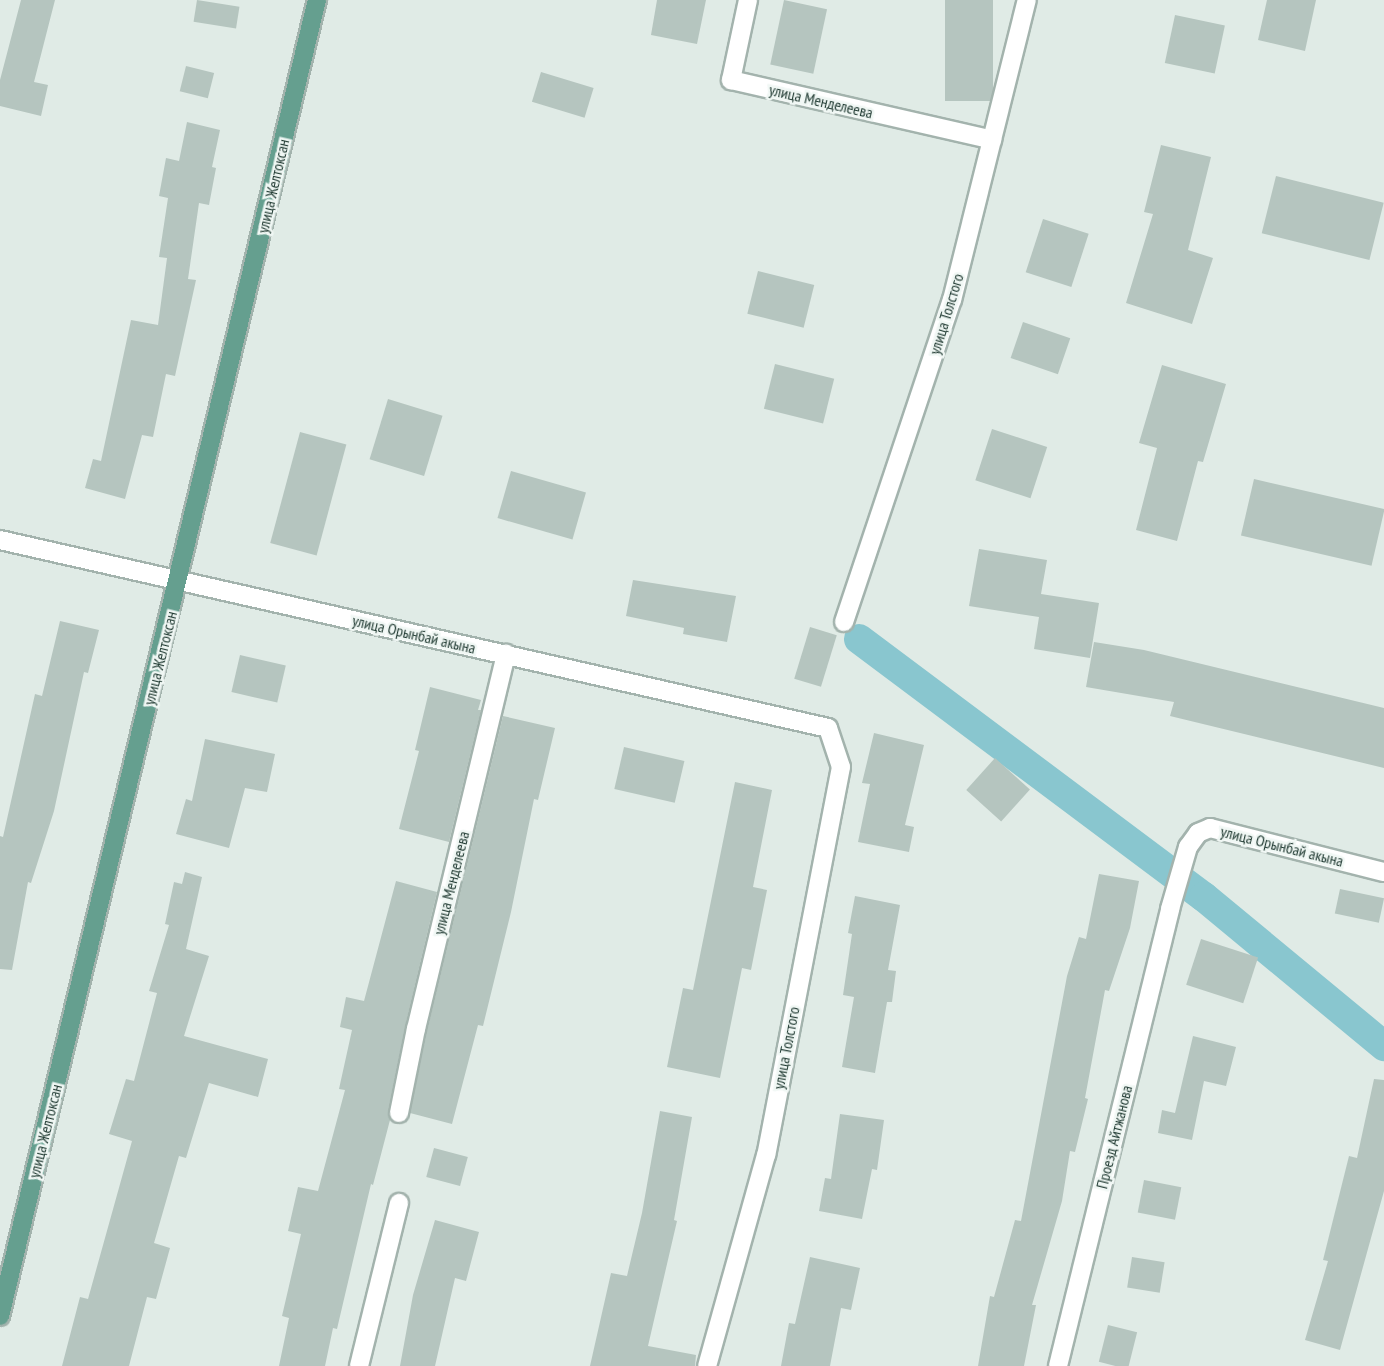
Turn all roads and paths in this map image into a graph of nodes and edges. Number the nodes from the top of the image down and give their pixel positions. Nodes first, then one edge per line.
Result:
1 (317, 0) edge
2 (748, 0) edge
3 (1027, 0) edge
4 (992, 140) junction
5 (0, 540) edge
6 (179, 580) junction
7 (844, 621) dead end
8 (506, 654) junction
9 (828, 728) joint
10 (1188, 847) joint
11 (1384, 872) edge
12 (399, 1113) dead end
13 (399, 1203) dead end
14 (0, 1316) edge
15 (359, 1366) edge
16 (707, 1366) edge
17 (1058, 1366) edge

1 - 6 main road, улица Желтоксан
2 - 4 street, улица Менделеева
3 - 4 street, улица Толстого
4 - 7 street, улица Толстого
5 - 6 street, улица Орынбай акына
6 - 8 street, улица Орынбай акына
6 - 14 main road, улица Желтоксан
8 - 9 street, улица Орынбай акына
8 - 12 street, улица Менделеева
9 - 16 street, улица Толстого
10 - 11 street, улица Орынбай акына
10 - 17 street, Проезд Айтжанова
13 - 15 street

